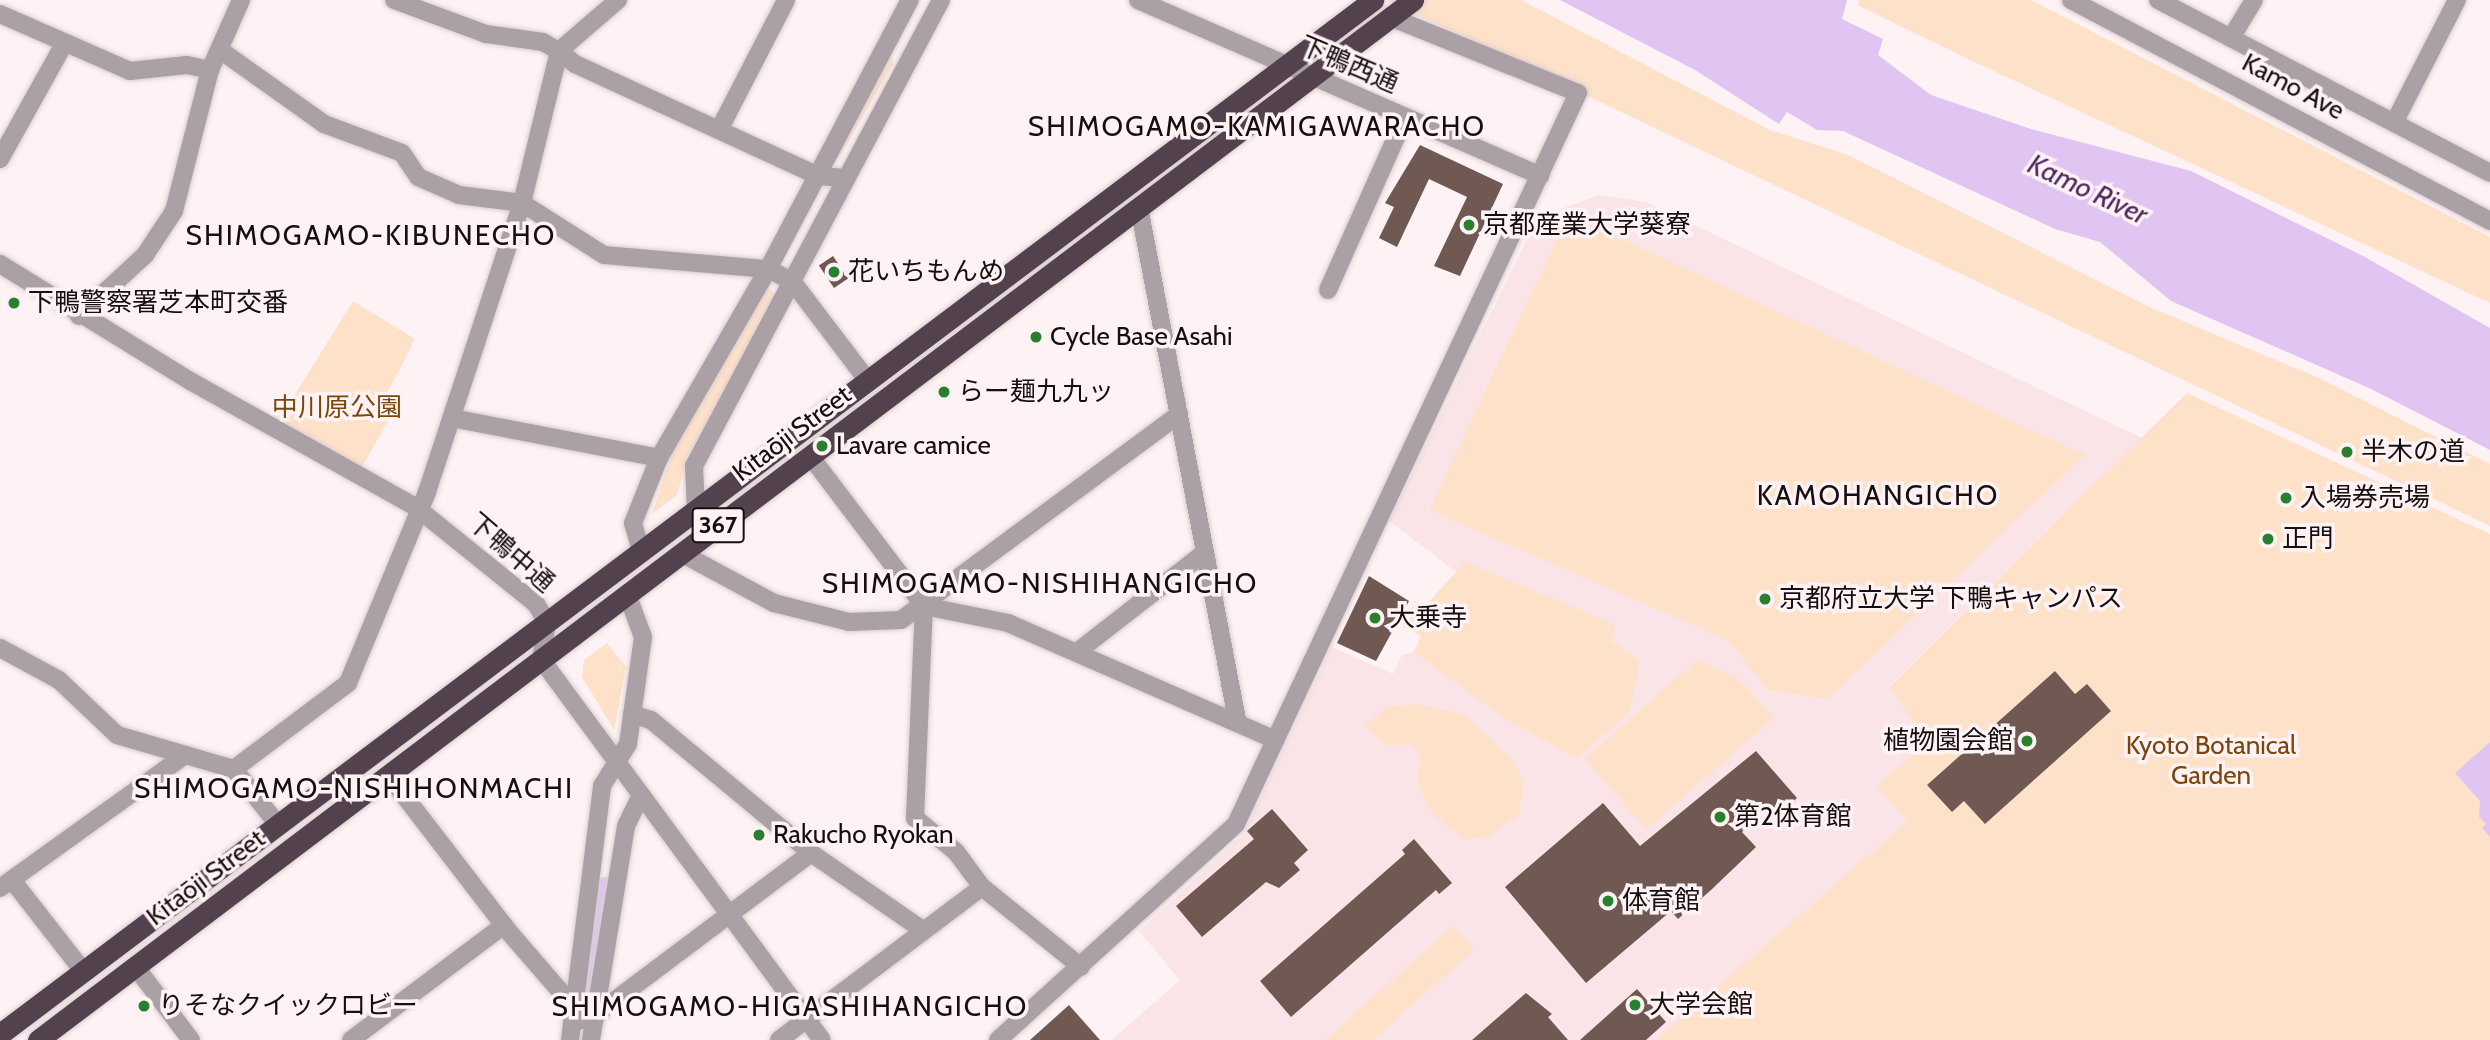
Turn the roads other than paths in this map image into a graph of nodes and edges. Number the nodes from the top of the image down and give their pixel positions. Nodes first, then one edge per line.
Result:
1 (241, 0) edge
2 (394, 0) edge
3 (618, 0) edge
4 (786, 0) edge
5 (910, 0) edge
6 (941, 0) edge
7 (1139, 0) edge
8 (1373, 0) edge
9 (2071, 0) edge
10 (2158, 0) edge
11 (2255, 0) edge
12 (2457, 0) edge
13 (429, 5) edge
14 (1401, 9) edge
15 (0, 13) edge
16 (2231, 38) junction
17 (64, 44) junction
18 (220, 50) junction
19 (559, 51) junction
20 (1286, 67) junction
21 (211, 70) junction
22 (1311, 77) junction
23 (1405, 117) junction
24 (2394, 123) junction
25 (719, 130) junction
26 (0, 159) edge
27 (2490, 173) edge
28 (818, 176) junction
29 (1541, 176) junction
30 (846, 178) junction
31 (522, 203) junction
32 (1139, 207) junction
33 (2490, 220) edge
34 (0, 264) edge
35 (768, 269) junction
36 (792, 281) junction
37 (1328, 290) dead end
38 (79, 316) junction
39 (867, 381) junction
40 (1179, 414) junction
41 (452, 418) junction
42 (810, 456) junction
43 (659, 457) junction
44 (417, 508) junction
45 (696, 510) junction
46 (641, 551) junction
47 (681, 553) junction
48 (1203, 554) junction
49 (627, 594) junction
50 (924, 606) junction
51 (547, 622) junction
52 (0, 648) edge
53 (1077, 652) junction
54 (541, 659) junction
55 (632, 714) junction
56 (1237, 720) junction
57 (1276, 740) junction
58 (185, 755) junction
59 (616, 765) junction
60 (234, 769) junction
61 (389, 776) junction
62 (639, 799) junction
63 (278, 825) junction
64 (811, 853) junction
65 (6, 884) edge
66 (982, 887) junction
67 (728, 916) junction
68 (504, 925) junction
69 (923, 932) junction
70 (135, 966) junction
71 (1081, 967) junction
72 (83, 971) junction
73 (594, 1016) junction
74 (806, 1020) junction
75 (571, 1030) edge
76 (0, 1034) edge
77 (37, 1040) edge
78 (191, 1040) edge
79 (351, 1040) edge
80 (592, 1040) edge
81 (779, 1040) edge
82 (822, 1040) edge
83 (998, 1040) edge

1 - 18 street
2 - 13 street
3 - 19 street
4 - 25 street
5 - 28 street
6 - 30 street
7 - 20 street, 下鴨西通
8 - 20 highway, Kitaōji Street / 367
9 - 33 street, Kamo Ave
10 - 16 street
11 - 16 street
12 - 24 street
13 - 19 street
14 - 22 highway, Kitaōji Street / 367
14 - 29 street
15 - 17 street
16 - 24 street
17 - 21 street
17 - 26 street
18 - 21 street
18 - 31 street
19 - 25 street
19 - 31 street
20 - 22 street, 下鴨西通
20 - 39 highway, Kitaōji Street / 367
21 - 38 street
22 - 23 street, 下鴨西通
22 - 32 highway, Kitaōji Street / 367
23 - 29 street, 下鴨西通
23 - 37 street
24 - 27 street
25 - 28 street
28 - 30 street
28 - 35 street
29 - 57 street
30 - 36 street
31 - 35 street
31 - 41 street
32 - 40 street
32 - 42 highway, Kitaōji Street / 367
34 - 38 street, 下鴨中通
35 - 36 street
35 - 43 street
36 - 39 street
36 - 45 street
38 - 44 street, 下鴨中通
39 - 45 highway, Kitaōji Street / 367
40 - 48 street
40 - 50 street
41 - 43 street
41 - 44 street
42 - 47 highway, Kitaōji Street / 367
42 - 50 street
43 - 46 street
44 - 51 street, 下鴨中通
44 - 60 street
45 - 46 highway, Kitaōji Street / 367
46 - 51 highway, Kitaōji Street / 367
47 - 49 highway, Kitaōji Street / 367
47 - 50 street
48 - 53 street
48 - 56 street
49 - 54 highway, Kitaōji Street / 367
49 - 55 street
50 - 53 street
50 - 66 street
51 - 54 street, 下鴨中通
51 - 63 highway, Kitaōji Street / 367
52 - 58 street
53 - 56 street
54 - 59 street
54 - 61 highway, Kitaōji Street / 367
55 - 59 street
55 - 64 street
56 - 57 street
57 - 71 street
58 - 60 street
58 - 65 street
59 - 62 street
59 - 75 street
60 - 63 street
61 - 68 street
61 - 70 highway, Kitaōji Street / 367
62 - 67 street
62 - 73 street
63 - 72 highway, Kitaōji Street / 367
64 - 67 street
64 - 69 street
65 - 72 street
66 - 69 street
66 - 71 street
67 - 73 street
67 - 74 street
68 - 75 street
68 - 79 street
69 - 74 street
70 - 77 highway, Kitaōji Street / 367
70 - 78 street
71 - 83 street
72 - 76 highway, Kitaōji Street / 367
73 - 75 street
73 - 80 street
74 - 81 street
74 - 82 street

